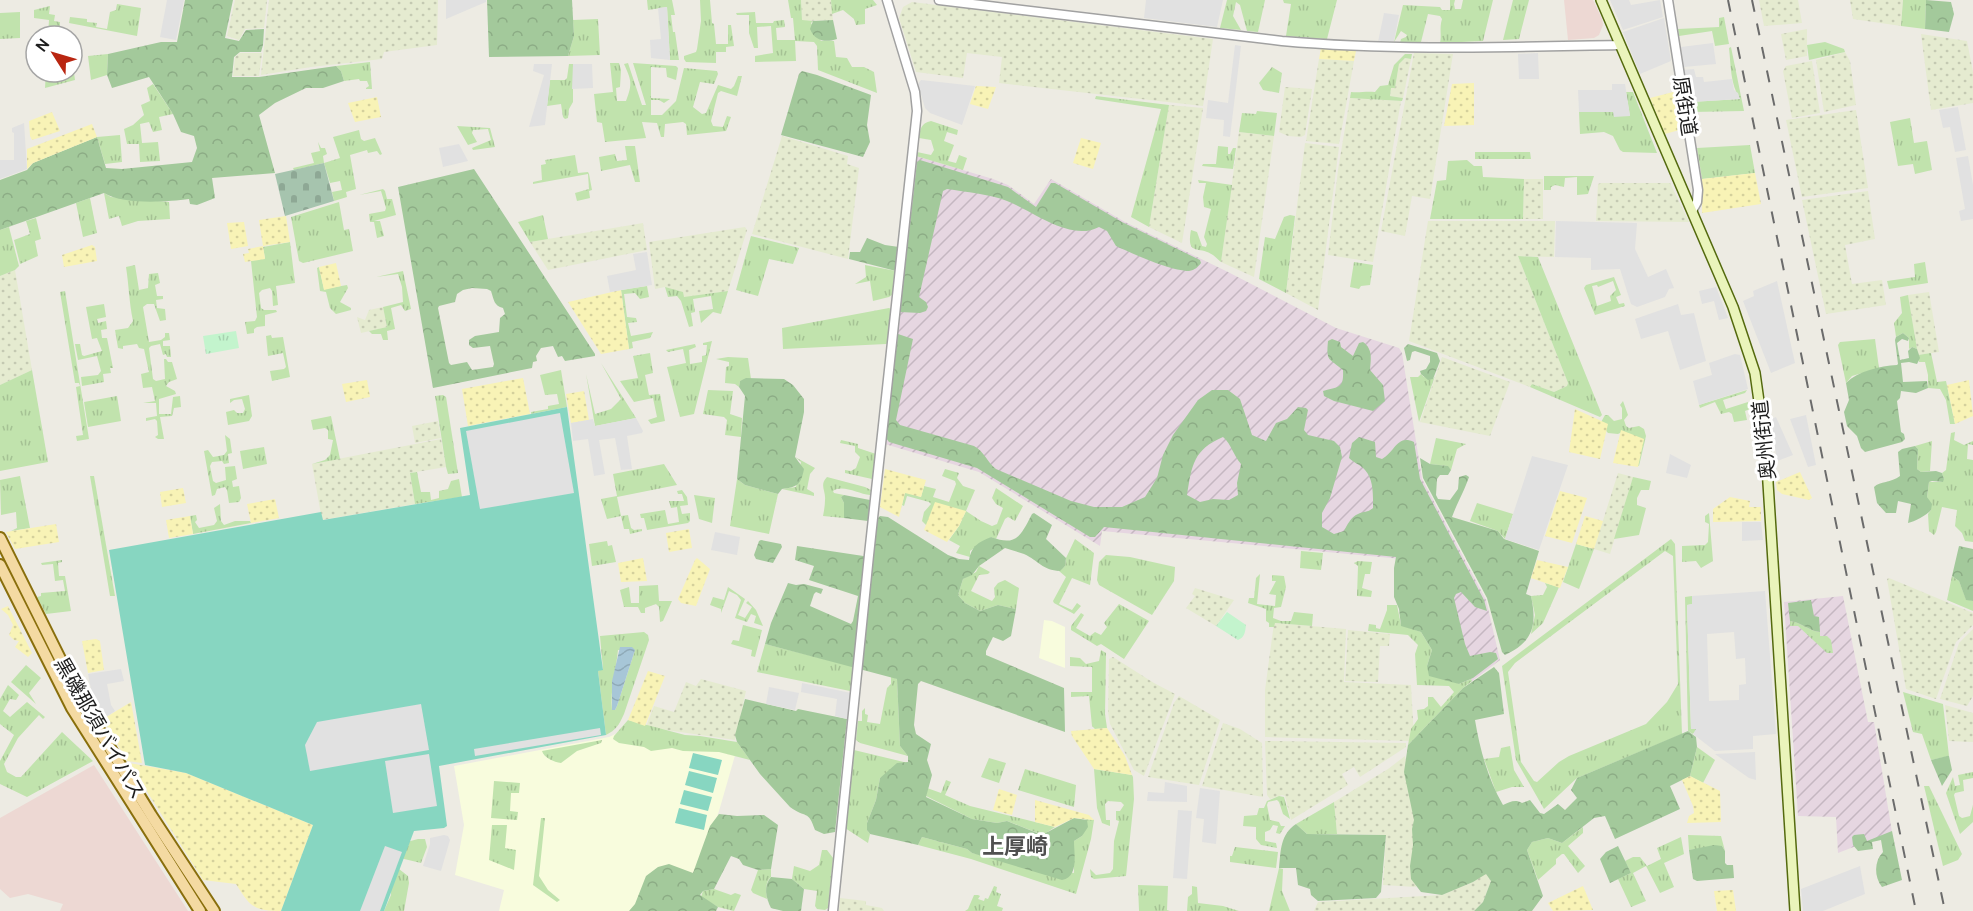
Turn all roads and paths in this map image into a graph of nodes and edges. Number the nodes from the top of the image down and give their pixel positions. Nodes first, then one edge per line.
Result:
1 (887, 0) edge
2 (939, 0) edge
3 (1601, 0) edge
4 (1668, 0) edge
5 (1620, 45) junction
6 (1692, 211) junction
7 (0, 538) edge
8 (0, 565) edge
9 (200, 911) edge
10 (214, 911) edge
11 (833, 911) edge
12 (1795, 911) edge

1 - 11 street
2 - 5 street
3 - 5 main road, 奥州街道
4 - 6 street, 原街道
5 - 6 main road, 奥州街道
6 - 12 main road, 奥州街道
7 - 10 main road, 黒磯那須バイパス
8 - 9 main road, 黒磯那須バイパス

